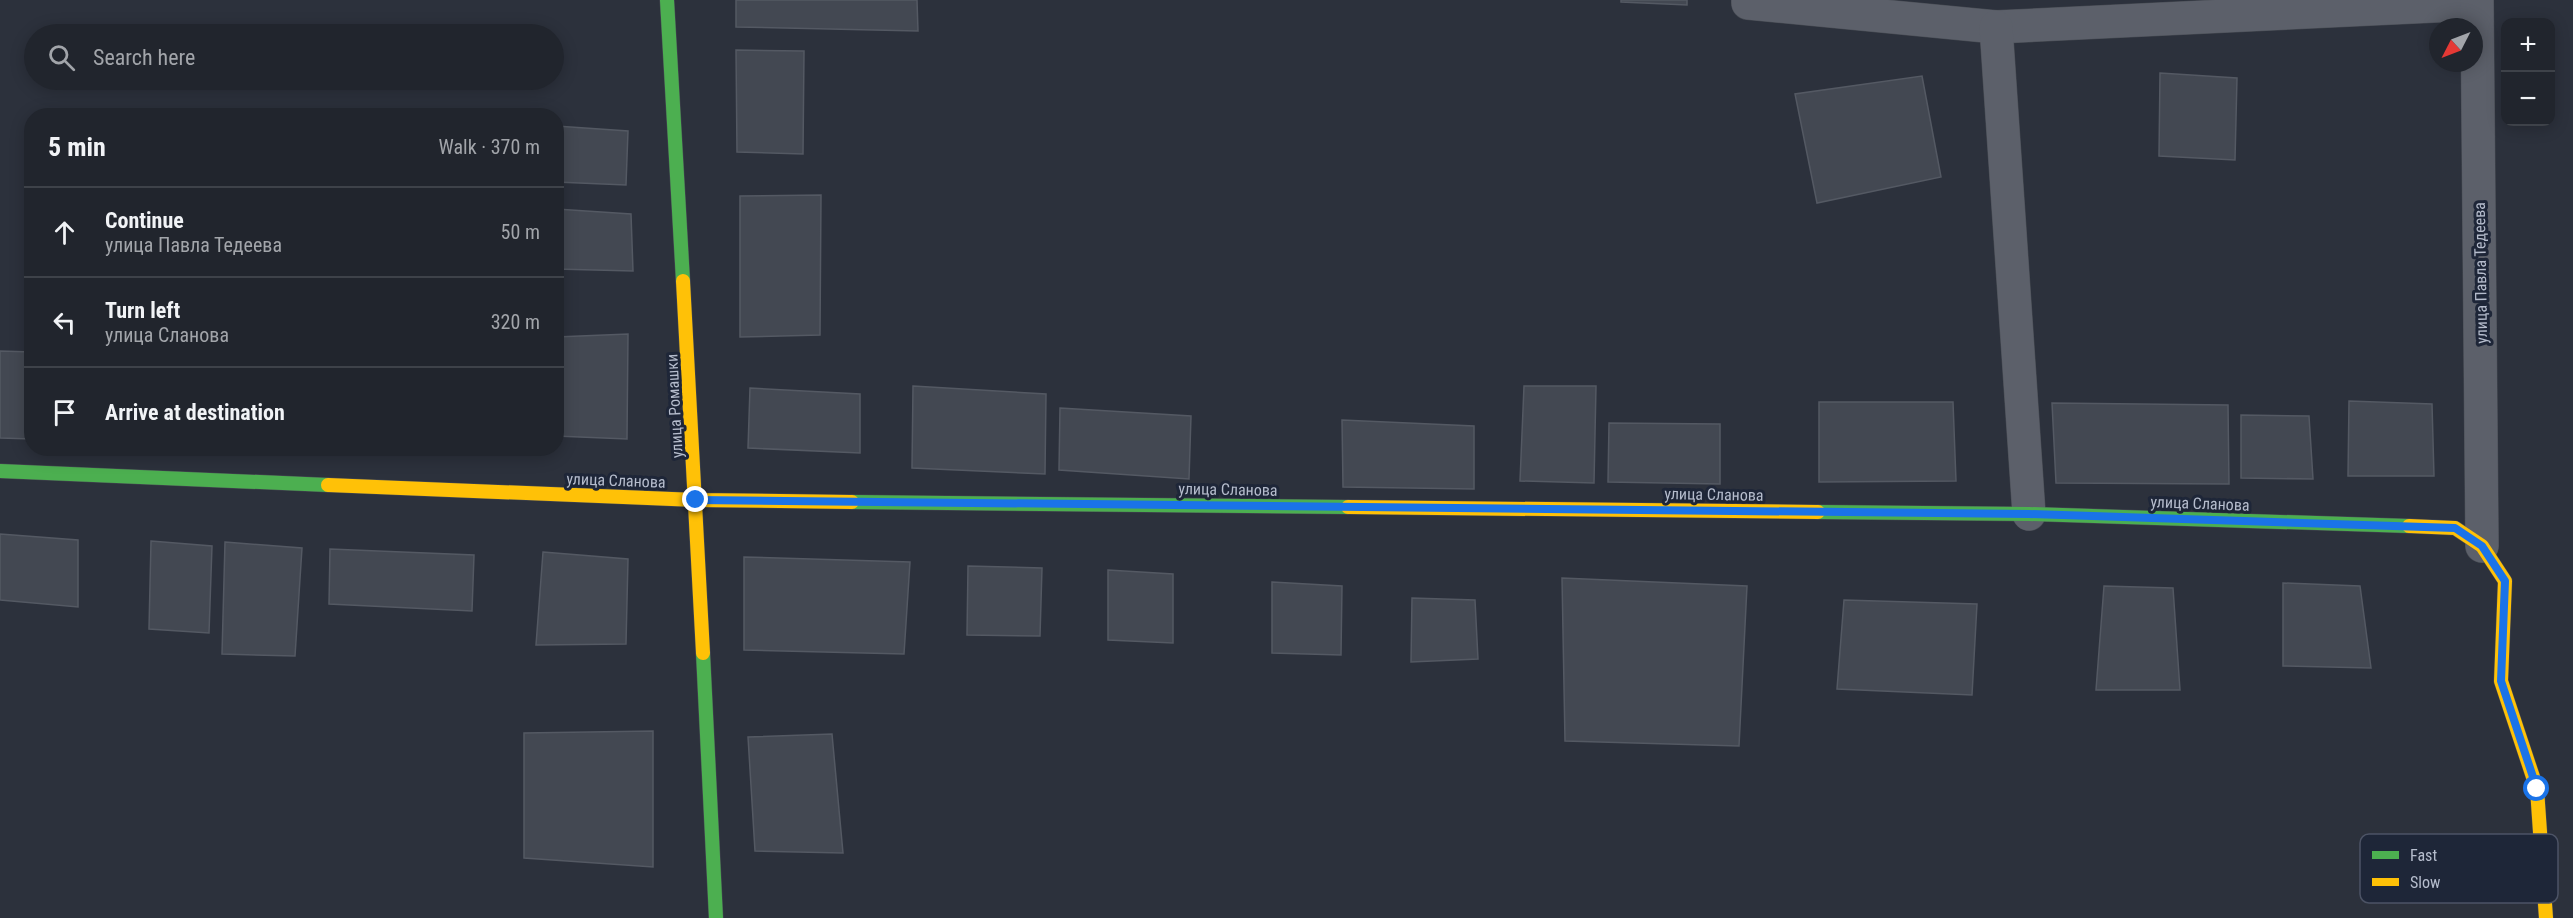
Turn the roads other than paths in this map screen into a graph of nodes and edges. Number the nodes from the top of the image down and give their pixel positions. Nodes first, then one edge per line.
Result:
1 (667, 0) edge
2 (1748, 0) edge
3 (2466, 2) edge
4 (1996, 27) junction
5 (0, 471) edge
6 (696, 500) junction
7 (2029, 514) junction
8 (2482, 546) junction
9 (2540, 834) edge
10 (2545, 903) edge
11 (716, 918) edge
12 (2546, 918) edge

1 - 6 street, улица Ромашки
2 - 4 street
3 - 4 street
3 - 8 street, улица Павла Тедеева
4 - 7 street
5 - 6 street, улица Сланова
6 - 7 street, улица Сланова
6 - 11 street, улица Ромашки
7 - 8 street, улица Сланова
8 - 9 street
10 - 12 street

